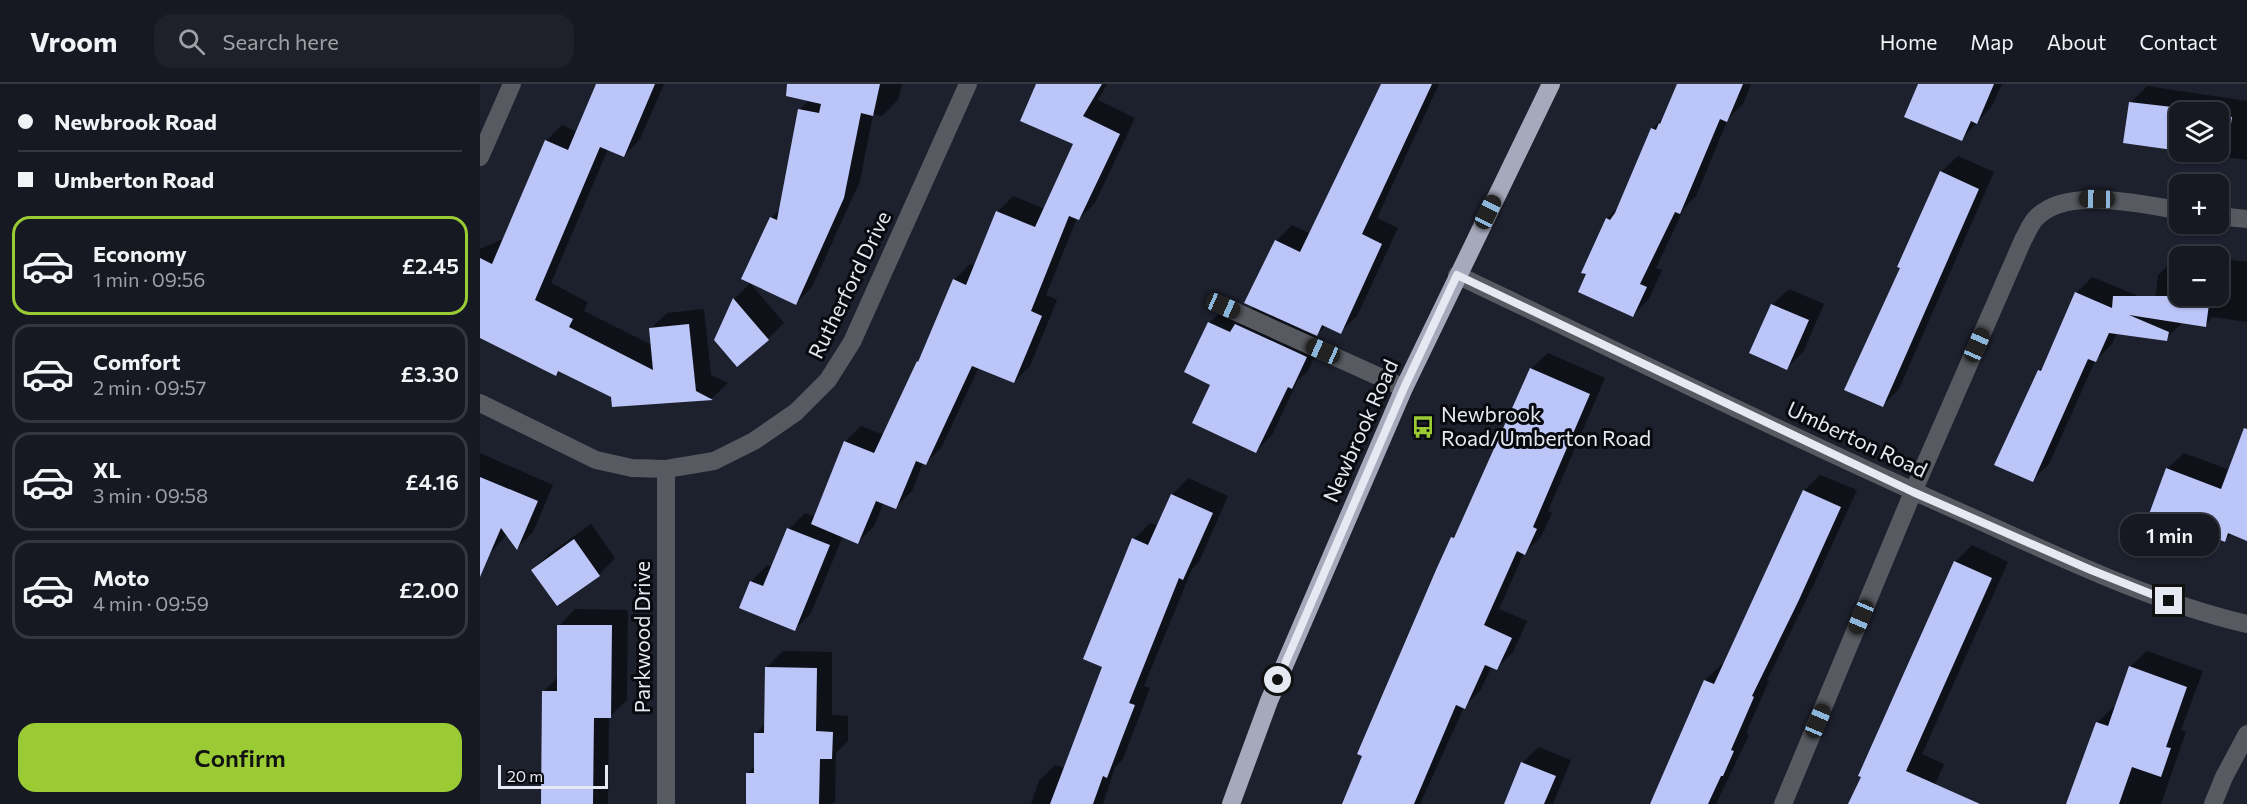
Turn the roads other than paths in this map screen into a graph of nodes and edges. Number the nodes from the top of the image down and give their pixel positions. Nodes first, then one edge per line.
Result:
1 (512, 84) edge
2 (968, 84) edge
3 (1551, 84) edge
4 (480, 157) edge
5 (2169, 209) edge
6 (2229, 217) edge
7 (2247, 219) edge
8 (1457, 275) junction
9 (1223, 306) dead end
10 (1404, 388) junction
11 (480, 403) edge
12 (666, 469) junction
13 (1913, 492) junction
14 (2247, 624) edge
15 (2247, 734) edge
16 (666, 804) edge
17 (1231, 804) edge
18 (1783, 804) edge
19 (2213, 804) edge

1 - 4 street
2 - 12 street, Rutherford Drive
3 - 8 highway, Newbrook Road
5 - 13 street
6 - 7 street
8 - 10 highway, Newbrook Road
8 - 13 street, Umberton Road
9 - 10 street
10 - 17 highway, Newbrook Road
11 - 12 street, Rutherford Drive
12 - 16 street, Parkwood Drive
13 - 14 street, Umberton Road
13 - 18 street
15 - 19 street

